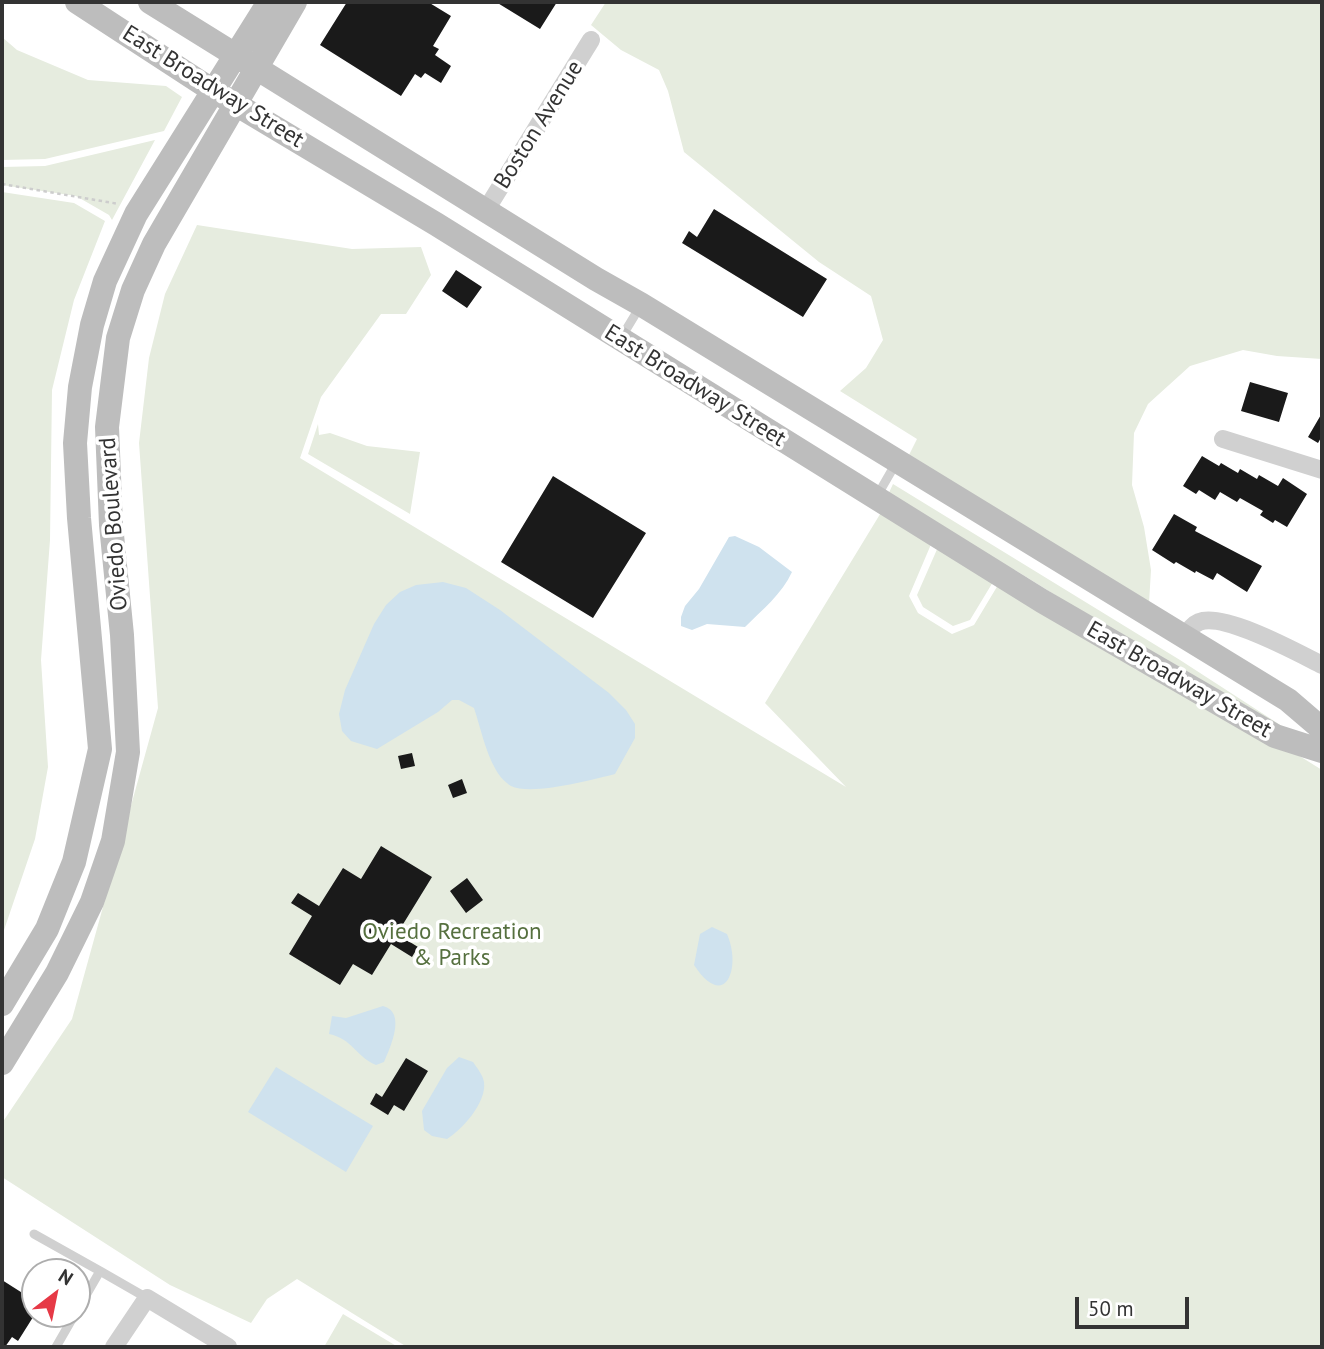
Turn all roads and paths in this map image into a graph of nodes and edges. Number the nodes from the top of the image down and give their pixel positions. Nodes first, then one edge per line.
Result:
1 (77, 2) edge
2 (150, 2) edge
3 (269, 2) edge
4 (295, 2) edge
5 (591, 40) dead end
6 (246, 62) junction
7 (212, 90) junction
8 (235, 104) junction
9 (313, 149) junction
10 (2, 184) edge
11 (125, 205) dead end
12 (486, 210) junction
13 (642, 305) junction
14 (621, 339) junction
15 (1223, 439) dead end
16 (897, 461) junction
17 (1322, 470) edge
18 (876, 497) junction
19 (1185, 638) junction
20 (1322, 665) edge
21 (1322, 729) edge
22 (1322, 751) edge
23 (2, 1004) edge
24 (2, 1063) edge
25 (34, 1234) dead end
26 (100, 1270) junction
27 (91, 1286) edge
28 (147, 1298) junction
29 (67, 1328) edge
30 (56, 1347) edge
31 (114, 1347) edge
32 (228, 1347) edge

1 - 7 main road, East Broadway Street
2 - 6 main road, East Broadway Street
3 - 6 main road, Oviedo Boulevard
4 - 6 main road, Oviedo Boulevard
5 - 12 street, Boston Avenue
6 - 7 main road, Oviedo Boulevard
6 - 8 main road, Oviedo Boulevard
6 - 12 main road, East Broadway Street
7 - 8 main road, East Broadway Street
7 - 23 main road, Oviedo Boulevard
8 - 9 main road, East Broadway Street
8 - 24 main road, Oviedo Boulevard
9 - 12 main road
9 - 14 main road, East Broadway Street
10 - 11 path
12 - 13 main road, East Broadway Street
13 - 14 lane
13 - 16 main road, East Broadway Street
14 - 18 main road, East Broadway Street
15 - 17 street
16 - 18 lane
16 - 19 main road, East Broadway Street
18 - 22 main road, East Broadway Street
19 - 20 street
19 - 21 main road, East Broadway Street
25 - 26 lane
26 - 27 lane
26 - 28 lane
28 - 31 street
28 - 32 street
29 - 30 lane

